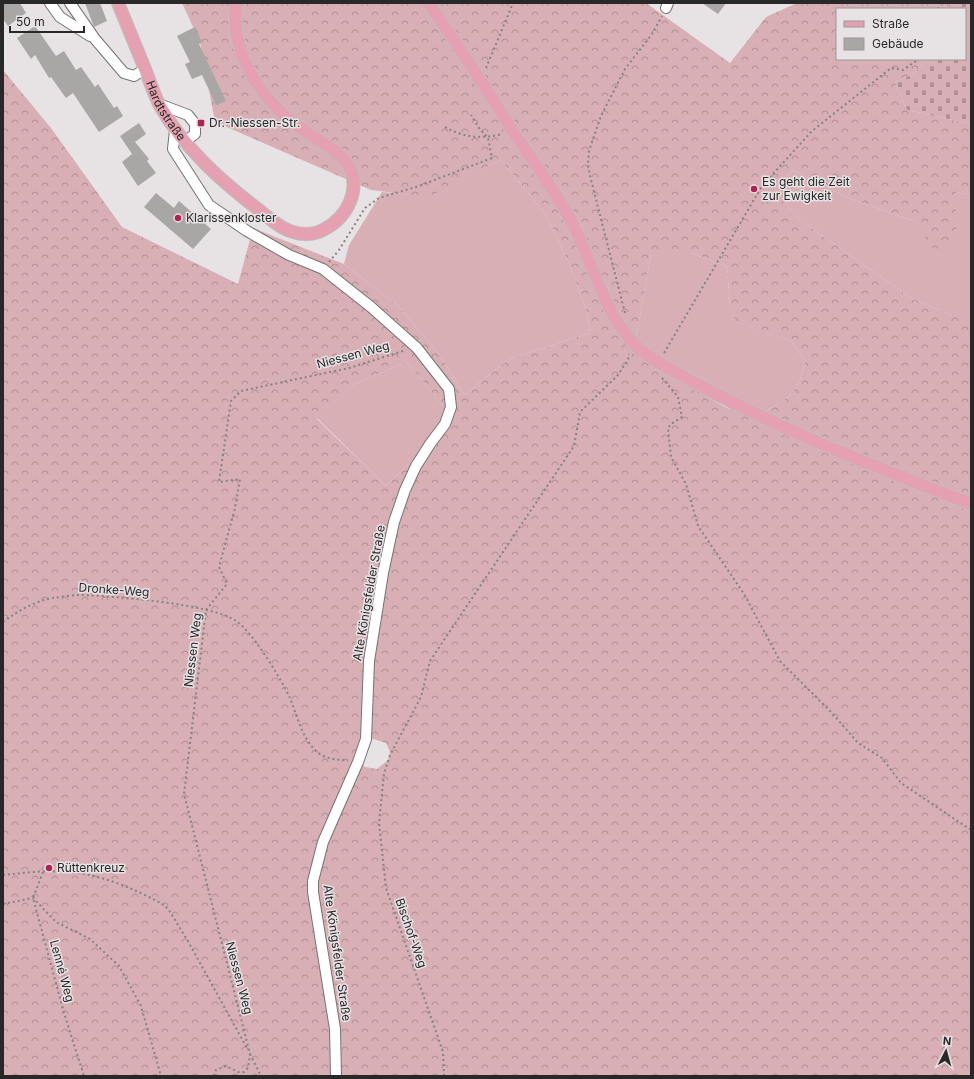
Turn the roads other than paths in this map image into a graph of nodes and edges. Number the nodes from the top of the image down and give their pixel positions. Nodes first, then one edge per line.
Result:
1 (50, 3) edge
2 (70, 3) edge
3 (118, 3) edge
4 (236, 3) edge
5 (428, 3) edge
6 (95, 39) junction
7 (145, 69) junction
8 (159, 104) junction
9 (175, 130) junction
10 (184, 142) junction
11 (971, 504) edge
12 (336, 1076) edge

1 - 6 street
2 - 6 street
3 - 7 main road, Hardtstraße
4 - 10 main road, Hardtstraße
5 - 11 main road
6 - 7 street
7 - 8 main road, Hardtstraße
8 - 9 main road, Hardtstraße
8 - 10 street
9 - 10 main road, Hardtstraße
9 - 12 street, Alte Königsfelder Straße

